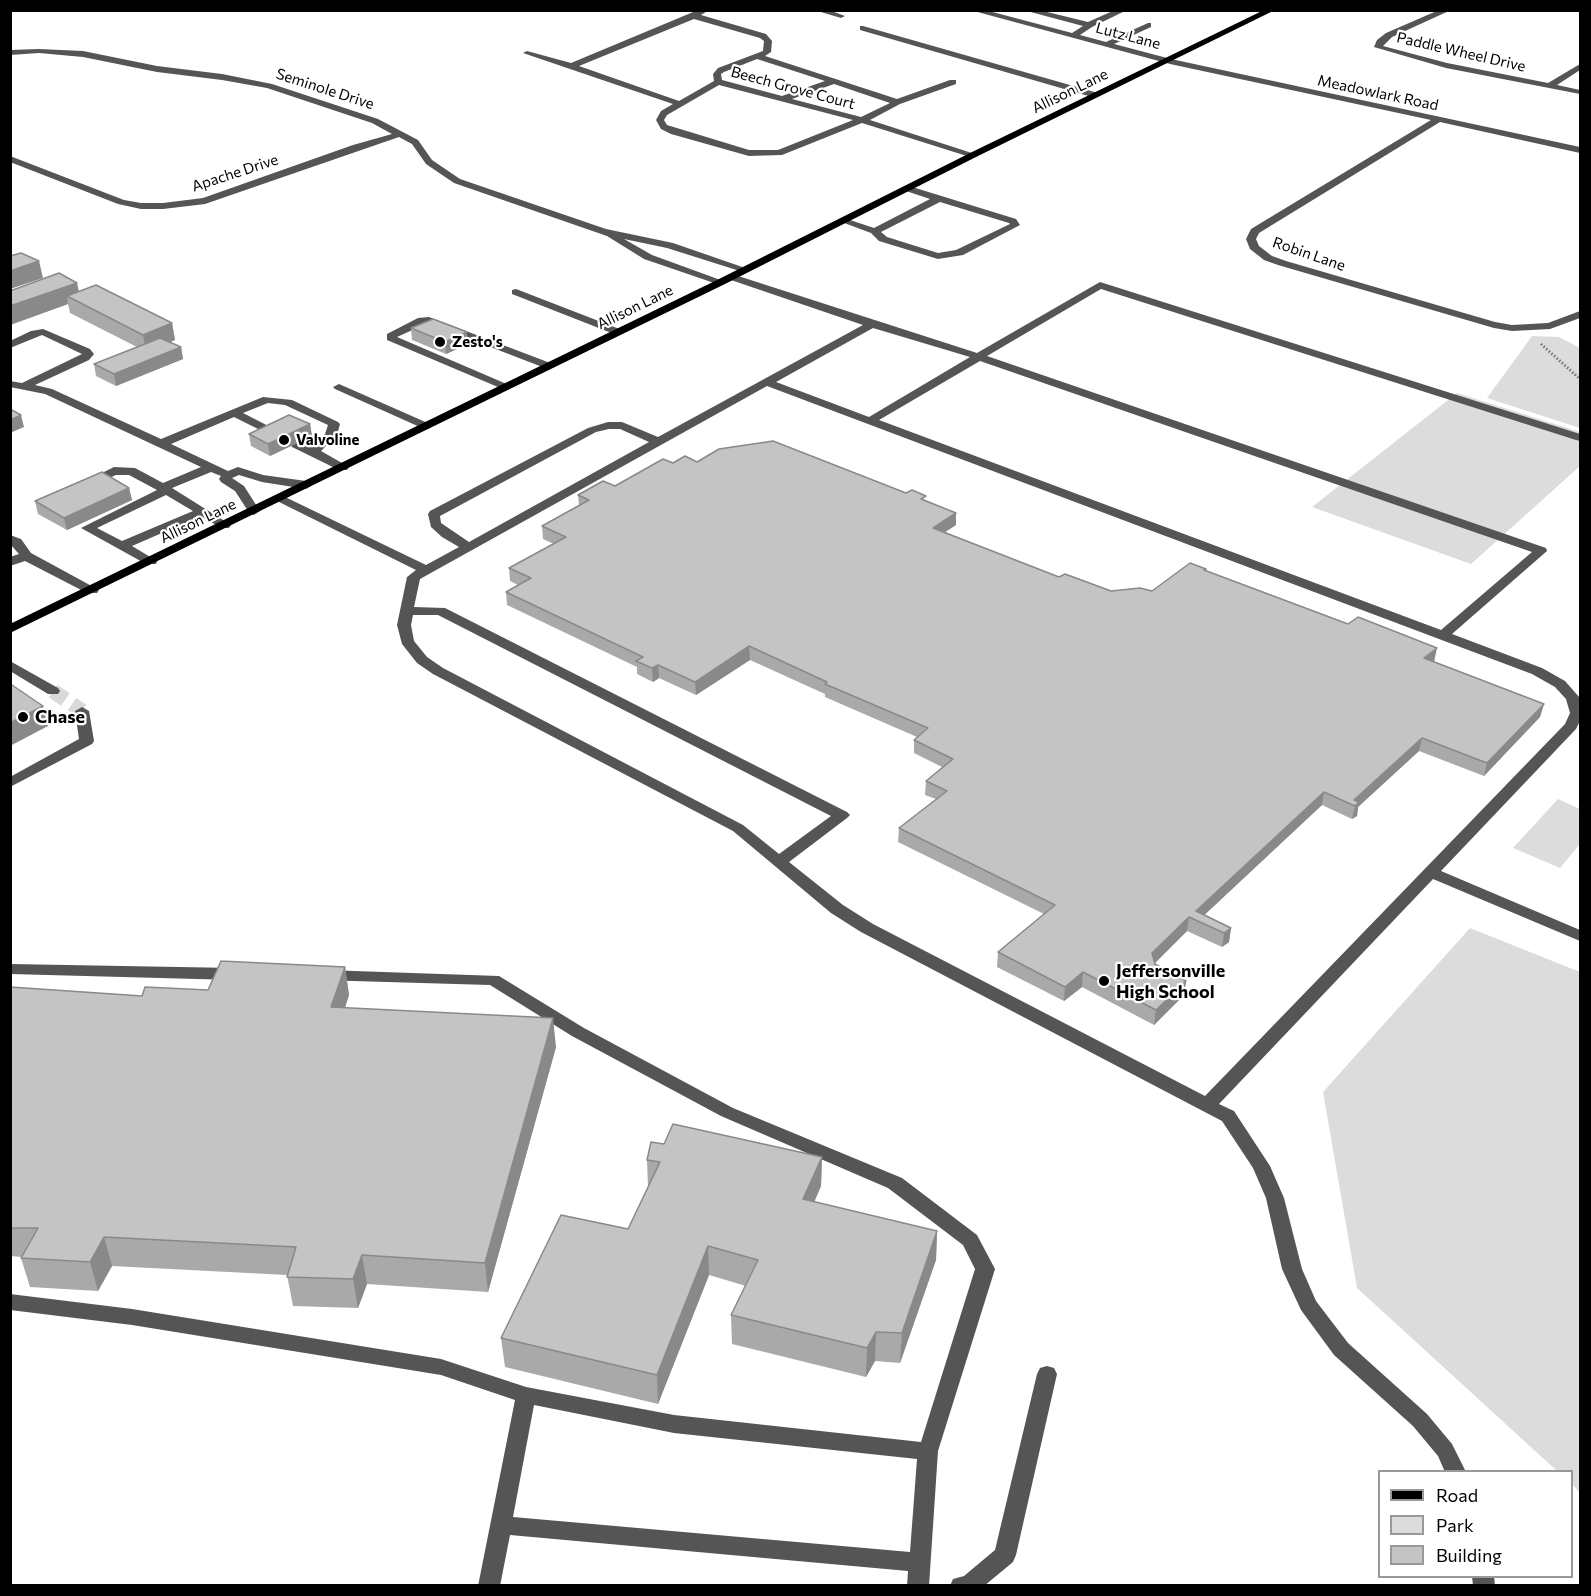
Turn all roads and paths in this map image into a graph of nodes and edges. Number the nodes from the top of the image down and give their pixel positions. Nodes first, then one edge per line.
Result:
1 (705, 10) edge
2 (818, 10) edge
3 (974, 10) edge
4 (1019, 10) edge
5 (1027, 10) edge
6 (1123, 10) edge
7 (1271, 10) edge
8 (1447, 10) edge
9 (694, 16) junction
10 (841, 16) dead end
11 (1004, 18) junction
12 (1089, 25) junction
13 (1148, 25) dead end
14 (864, 28) dead end
15 (1075, 35) junction
16 (1108, 44) junction
17 (10, 52) edge
18 (527, 53) dead end
19 (760, 57) junction
20 (1170, 61) junction
21 (571, 66) junction
22 (1581, 67) edge
23 (834, 81) junction
24 (718, 82) junction
25 (953, 82) dead end
26 (1549, 86) junction
27 (1581, 92) edge
28 (1095, 95) junction
29 (783, 99) junction
30 (897, 102) junction
31 (680, 104) junction
32 (862, 120) junction
33 (1438, 120) junction
34 (400, 134) junction
35 (1581, 150) edge
36 (974, 155) junction
37 (10, 159) edge
38 (909, 189) junction
39 (939, 198) junction
40 (844, 221) junction
41 (875, 231) junction
42 (604, 232) junction
43 (746, 270) junction
44 (726, 280) junction
45 (516, 292) dead end
46 (1581, 314) edge
47 (872, 324) junction
48 (618, 332) junction
49 (1540, 343) dead end
50 (10, 345) edge
51 (978, 357) junction
52 (549, 366) junction
53 (1581, 380) edge
54 (766, 382) junction
55 (23, 387) edge
56 (339, 387) dead end
57 (506, 387) junction
58 (234, 413) junction
59 (870, 420) junction
60 (426, 426) junction
61 (276, 434) edge
62 (1581, 438) edge
63 (659, 442) junction
64 (162, 443) junction
65 (296, 444) edge
66 (313, 452) junction
67 (212, 467) junction
68 (343, 467) junction
69 (228, 475) junction
70 (306, 485) junction
71 (165, 489) junction
72 (74, 490) edge
73 (279, 498) junction
74 (203, 511) junction
75 (254, 511) junction
76 (225, 525) junction
77 (10, 539) edge
78 (122, 546) junction
79 (468, 547) junction
80 (26, 556) junction
81 (151, 561) junction
82 (10, 562) edge
83 (426, 570) junction
84 (92, 590) junction
85 (407, 611) junction
86 (10, 629) edge
87 (1442, 636) junction
88 (10, 665) edge
89 (53, 691) tunnel mouth
90 (82, 711) dead end
91 (10, 783) edge
92 (780, 861) junction
93 (1431, 872) junction
94 (1581, 936) edge
95 (10, 969) edge
96 (255, 974) edge
97 (303, 975) edge
98 (1207, 1105) junction
99 (10, 1302) edge
100 (1047, 1374) dead end
101 (526, 1395) junction
102 (928, 1451) junction
103 (1455, 1470) edge
104 (500, 1525) junction
105 (920, 1562) junction
106 (489, 1586) edge
107 (918, 1586) edge
108 (961, 1586) edge

1 - 9 street
2 - 10 street
3 - 11 street, Lutz Lane
4 - 11 street
5 - 12 street
6 - 12 street
7 - 20 main road, Allison Lane
8 - 26 street, Paddle Wheel Drive
9 - 19 street, Beech Grove Court
9 - 21 street
11 - 15 street, Lutz Lane
12 - 15 street
13 - 16 street
14 - 28 street
15 - 16 street, Lutz Lane
16 - 20 street, Lutz Lane
17 - 34 street, Seminole Drive
18 - 21 street
19 - 23 street, Beech Grove Court
19 - 24 street, Beech Grove Court
20 - 28 main road, Allison Lane
20 - 33 street, Meadowlark Road
21 - 31 street
22 - 26 street
23 - 29 street
23 - 30 street, Beech Grove Court
24 - 29 street, Beech Grove Court
24 - 31 street, Beech Grove Court
25 - 30 street, Beech Grove Court
26 - 27 street, Paddle Wheel Drive
28 - 36 main road, Allison Lane
29 - 32 street, Beech Grove Court
30 - 32 street, Beech Grove Court
31 - 32 street, Beech Grove Court
32 - 36 street, Beech Grove Court
33 - 35 street, Meadowlark Road
33 - 46 street, Robin Lane
34 - 37 street, Apache Drive
34 - 42 street, Seminole Drive
36 - 38 main road, Allison Lane
38 - 39 street
38 - 40 main road, Allison Lane
39 - 41 street
39 - 41 street
40 - 41 street
40 - 43 main road, Allison Lane
42 - 43 street, Seminole Drive
42 - 44 street, Seminole Drive
43 - 44 main road, Allison Lane
44 - 47 street, Seminole Drive
44 - 48 main road, Allison Lane
45 - 48 street
47 - 51 street, Seminole Drive
47 - 54 street
48 - 52 main road, Allison Lane
49 - 53 path
50 - 55 street
51 - 59 street
51 - 62 street
51 - 87 street, Seminole Drive
52 - 57 main road, Allison Lane
52 - 57 street
54 - 59 street
54 - 63 street
55 - 64 street
56 - 60 street
57 - 60 main road, Allison Lane
58 - 61 street
58 - 64 street
58 - 66 street
59 - 87 street
60 - 68 main road, Allison Lane
63 - 79 street
63 - 79 street
64 - 67 street
65 - 66 street
66 - 68 street
67 - 69 street
67 - 71 street
68 - 70 main road, Allison Lane
69 - 70 street
69 - 75 street
70 - 73 main road, Allison Lane
71 - 72 street
71 - 74 street
71 - 78 street
73 - 75 main road, Allison Lane
73 - 83 street
74 - 76 street
74 - 78 street
75 - 76 main road, Allison Lane
76 - 81 main road, Allison Lane
77 - 80 street
78 - 81 street
79 - 83 street
80 - 82 street
80 - 84 street
81 - 84 main road, Allison Lane
83 - 85 street
84 - 86 main road, Allison Lane
85 - 92 street
85 - 92 street
87 - 93 street
88 - 89 street
90 - 91 street
92 - 98 street
93 - 94 street
93 - 98 street
95 - 96 street
97 - 102 street
98 - 103 street
99 - 101 street
100 - 108 street
101 - 102 street
101 - 104 street
102 - 105 street
104 - 105 street
104 - 106 street
105 - 107 street

